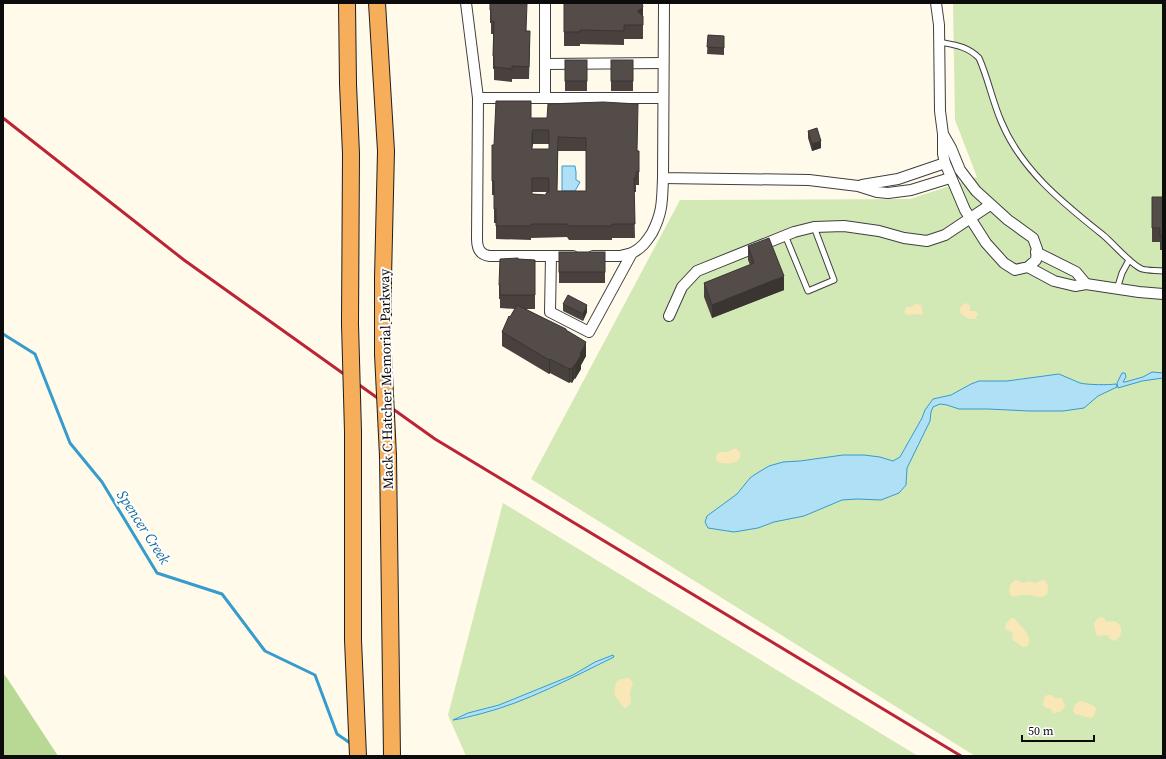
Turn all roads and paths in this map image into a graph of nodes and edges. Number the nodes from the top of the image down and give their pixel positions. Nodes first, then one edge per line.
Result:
1 (347, 3) edge
2 (377, 3) edge
3 (466, 3) edge
4 (545, 3) edge
5 (664, 3) edge
6 (936, 3) edge
7 (943, 3) edge
8 (939, 25) junction
9 (939, 42) junction
10 (663, 63) junction
11 (545, 64) junction
12 (478, 98) junction
13 (545, 98) junction
14 (663, 98) junction
15 (943, 134) junction
16 (945, 163) junction
17 (663, 178) junction
18 (950, 178) junction
19 (858, 186) junction
20 (990, 205) junction
21 (970, 219) junction
22 (814, 227) junction
23 (785, 235) junction
24 (1036, 252) junction
25 (632, 253) junction
26 (551, 256) junction
27 (1129, 260) junction
28 (1028, 267) junction
29 (1163, 271) edge
30 (1086, 284) junction
31 (1116, 288) junction
32 (1163, 294) edge
33 (669, 316) dead end
34 (358, 756) edge
35 (392, 756) edge

1 - 34 highway, bridge
2 - 35 highway, Mack C Hatcher Memorial Parkway, bridge
3 - 12 street
4 - 11 street
5 - 10 street
6 - 8 street
7 - 8 street
8 - 9 street
9 - 15 street
9 - 27 lane
10 - 11 street
10 - 14 street
11 - 13 street
12 - 13 street
12 - 26 street
13 - 14 street
14 - 17 street
15 - 16 street
15 - 20 street
16 - 18 street
16 - 19 street
17 - 19 street
17 - 25 street
18 - 19 street
18 - 21 street
20 - 21 street
20 - 24 street
21 - 22 street
21 - 28 street
22 - 23 street
22 - 23 lane
23 - 33 street
24 - 28 street
24 - 30 street
25 - 26 street
25 - 26 street
27 - 29 lane
27 - 31 lane
28 - 30 street
30 - 31 street
31 - 32 street

